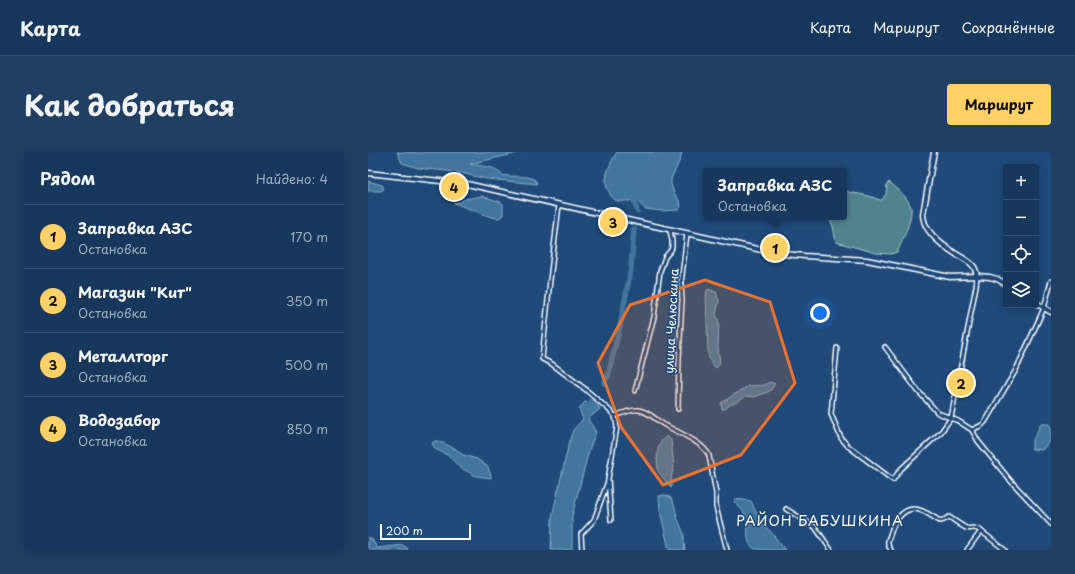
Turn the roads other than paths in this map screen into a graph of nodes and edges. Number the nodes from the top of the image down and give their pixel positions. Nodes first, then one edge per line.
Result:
1 (934, 152) edge
2 (368, 173) edge
3 (559, 205) junction
4 (670, 230) junction
5 (687, 234) junction
6 (977, 276) junction
7 (1051, 281) edge
8 (1003, 282) edge
9 (1039, 305) edge
10 (1044, 308) junction
11 (1051, 312) edge
12 (885, 347) dead end
13 (837, 348) dead end
14 (635, 391) dead end
15 (678, 409) dead end
16 (615, 416) junction
17 (951, 418) junction
18 (972, 430) junction
19 (608, 479) junction
20 (786, 509) dead end
21 (611, 520) dead end
22 (1051, 524) edge
23 (981, 531) junction
24 (582, 550) edge
25 (727, 550) edge
26 (831, 550) edge
27 (891, 550) edge
28 (967, 550) edge
29 (1005, 550) edge

1 - 6 main road
2 - 3 main road
3 - 4 main road
3 - 16 street
4 - 5 main road
4 - 14 street, улица Челюскина
5 - 6 main road
5 - 15 street, улица Челюскина
6 - 8 main road
6 - 17 street
7 - 10 street
9 - 10 main road
10 - 11 main road
10 - 18 street
12 - 17 street
13 - 17 street
16 - 19 street
16 - 25 street
17 - 18 street
18 - 22 street
19 - 21 street
19 - 24 street
20 - 26 street
23 - 27 street
23 - 28 street
23 - 29 street

